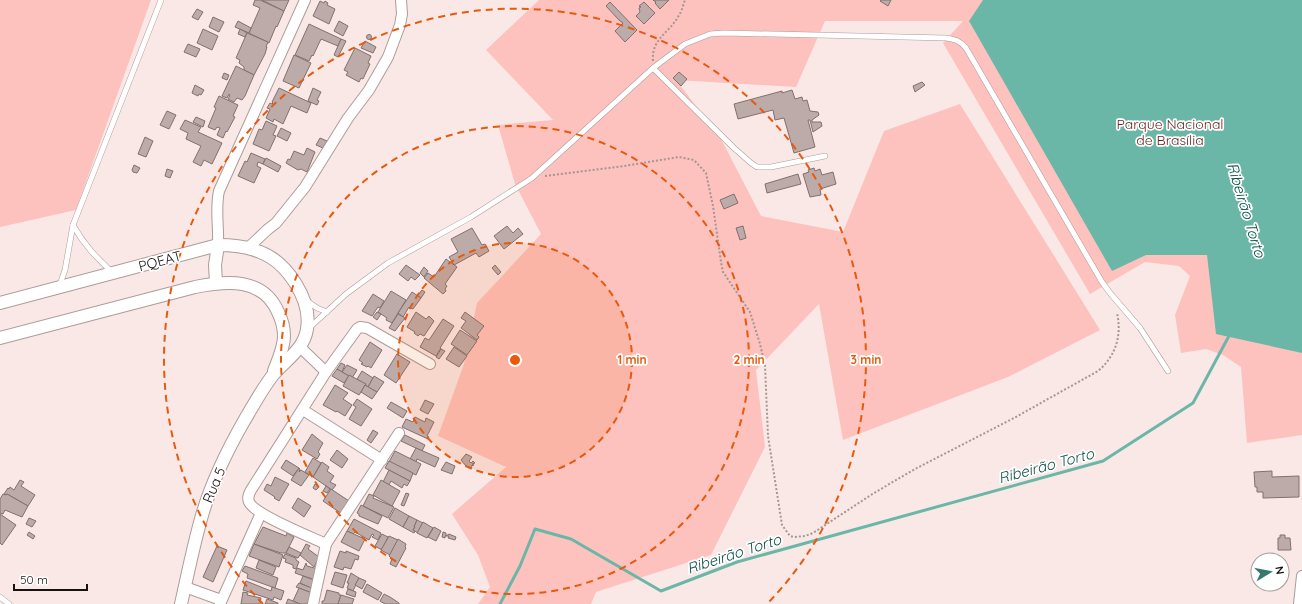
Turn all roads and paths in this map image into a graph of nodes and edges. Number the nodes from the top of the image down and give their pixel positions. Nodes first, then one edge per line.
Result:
1 (161, 0) edge
2 (305, 0) edge
3 (401, 0) edge
4 (685, 0) edge
5 (653, 68) junction
6 (825, 156) dead end
7 (532, 178) junction
8 (74, 225) junction
9 (218, 245) junction
10 (248, 248) junction
11 (113, 273) junction
12 (216, 283) junction
13 (59, 288) junction
14 (302, 296) junction
15 (0, 303) edge
16 (1118, 303) junction
17 (327, 312) junction
18 (307, 330) junction
19 (284, 337) junction
20 (0, 338) edge
21 (300, 347) junction
22 (430, 364) dead end
23 (1168, 371) dead end
24 (326, 372) junction
25 (273, 375) junction
26 (303, 410) junction
27 (400, 433) dead end
28 (382, 460) junction
29 (261, 513) junction
30 (326, 544) junction
31 (1302, 576) edge
32 (185, 587) junction
33 (0, 597) edge
34 (221, 602) edge
35 (9, 604) edge
36 (181, 604) edge
37 (313, 604) edge
38 (1299, 604) edge

1 - 8 lane
2 - 9 street
3 - 10 street
4 - 5 path
5 - 6 lane
5 - 7 lane
5 - 16 lane
7 - 16 path
7 - 17 lane
8 - 11 lane
8 - 13 lane
9 - 10 street, PQEAT
9 - 11 street, PQEAT
9 - 12 street
10 - 14 street, PQEAT
11 - 13 street, PQEAT
12 - 19 street
12 - 20 street
13 - 15 street, PQEAT
14 - 17 lane
14 - 18 street, PQEAT
16 - 23 lane
17 - 18 lane
18 - 21 street
19 - 21 street
19 - 25 street
21 - 24 street
21 - 25 street
22 - 24 street
24 - 26 street
25 - 32 street, Rua 5
26 - 28 street
26 - 29 street
27 - 28 street
28 - 30 street
29 - 30 street
29 - 34 street
30 - 37 street
31 - 38 street
32 - 34 street
32 - 36 street, Rua 5
33 - 35 lane

